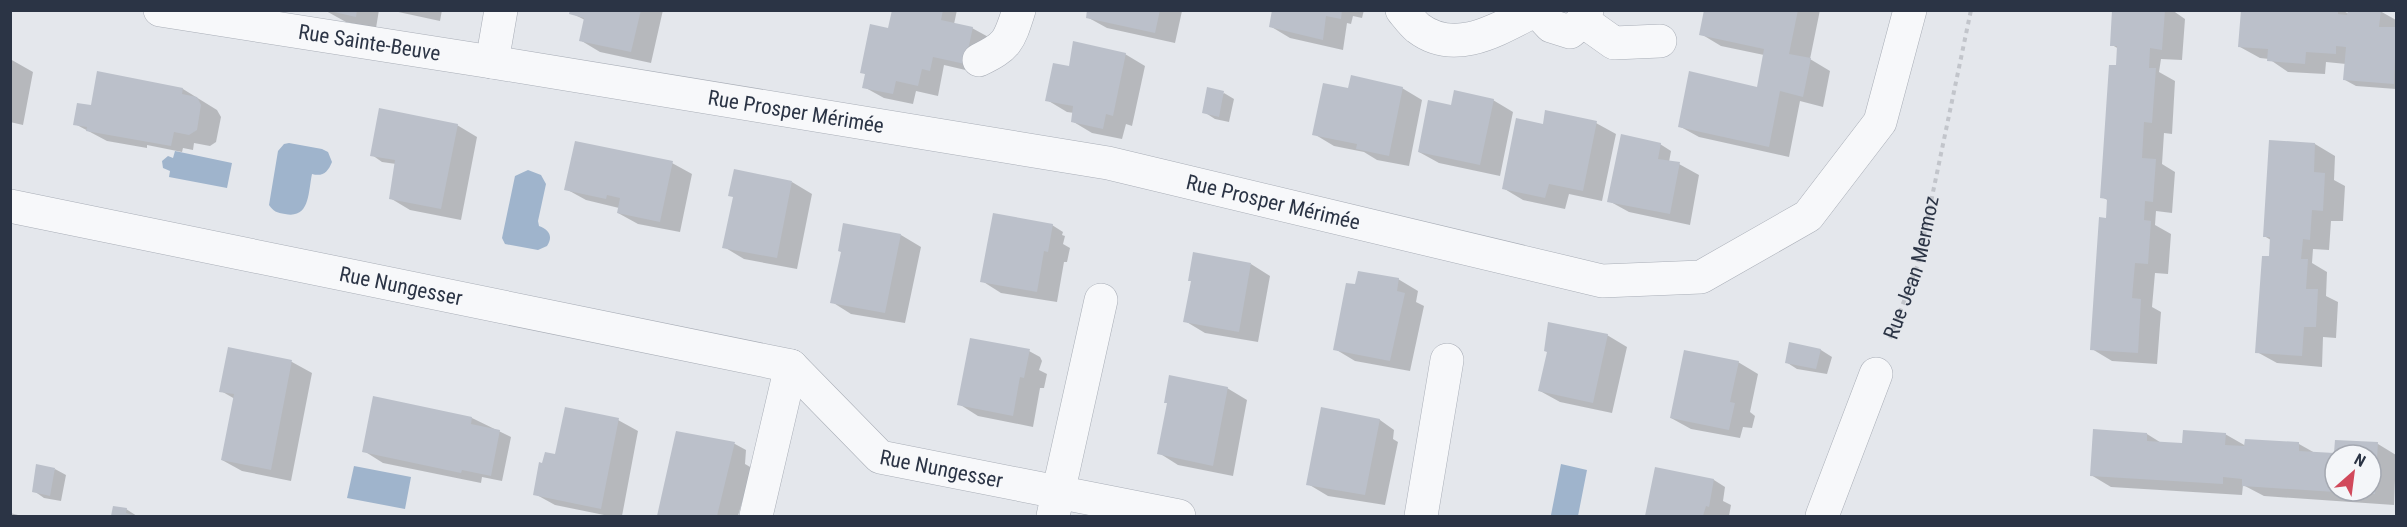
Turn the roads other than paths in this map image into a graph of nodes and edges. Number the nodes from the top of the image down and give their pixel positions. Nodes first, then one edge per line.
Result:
1 (160, 10) edge
2 (501, 10) edge
3 (1019, 10) edge
4 (1402, 10) edge
5 (1536, 10) edge
6 (1910, 10) edge
7 (1585, 16) edge
8 (1660, 41) dead end
9 (979, 60) dead end
10 (492, 62) junction
11 (10, 206) edge
12 (1101, 300) dead end
13 (1447, 360) dead end
14 (791, 366) junction
15 (1876, 374) road end
16 (1056, 504) edge
17 (756, 516) edge
18 (1179, 516) edge
19 (1421, 516) edge
20 (1822, 516) edge

1 - 10 street, Rue Sainte-Beuve
2 - 10 street
3 - 9 street
4 - 5 street
5 - 7 street
6 - 10 street, Rue Prosper Mérimée
7 - 8 street
11 - 14 street, Rue Nungesser
12 - 16 street
13 - 19 street
14 - 16 street, Rue Nungesser
14 - 17 street
15 - 20 street
16 - 18 street, Rue Nungesser

